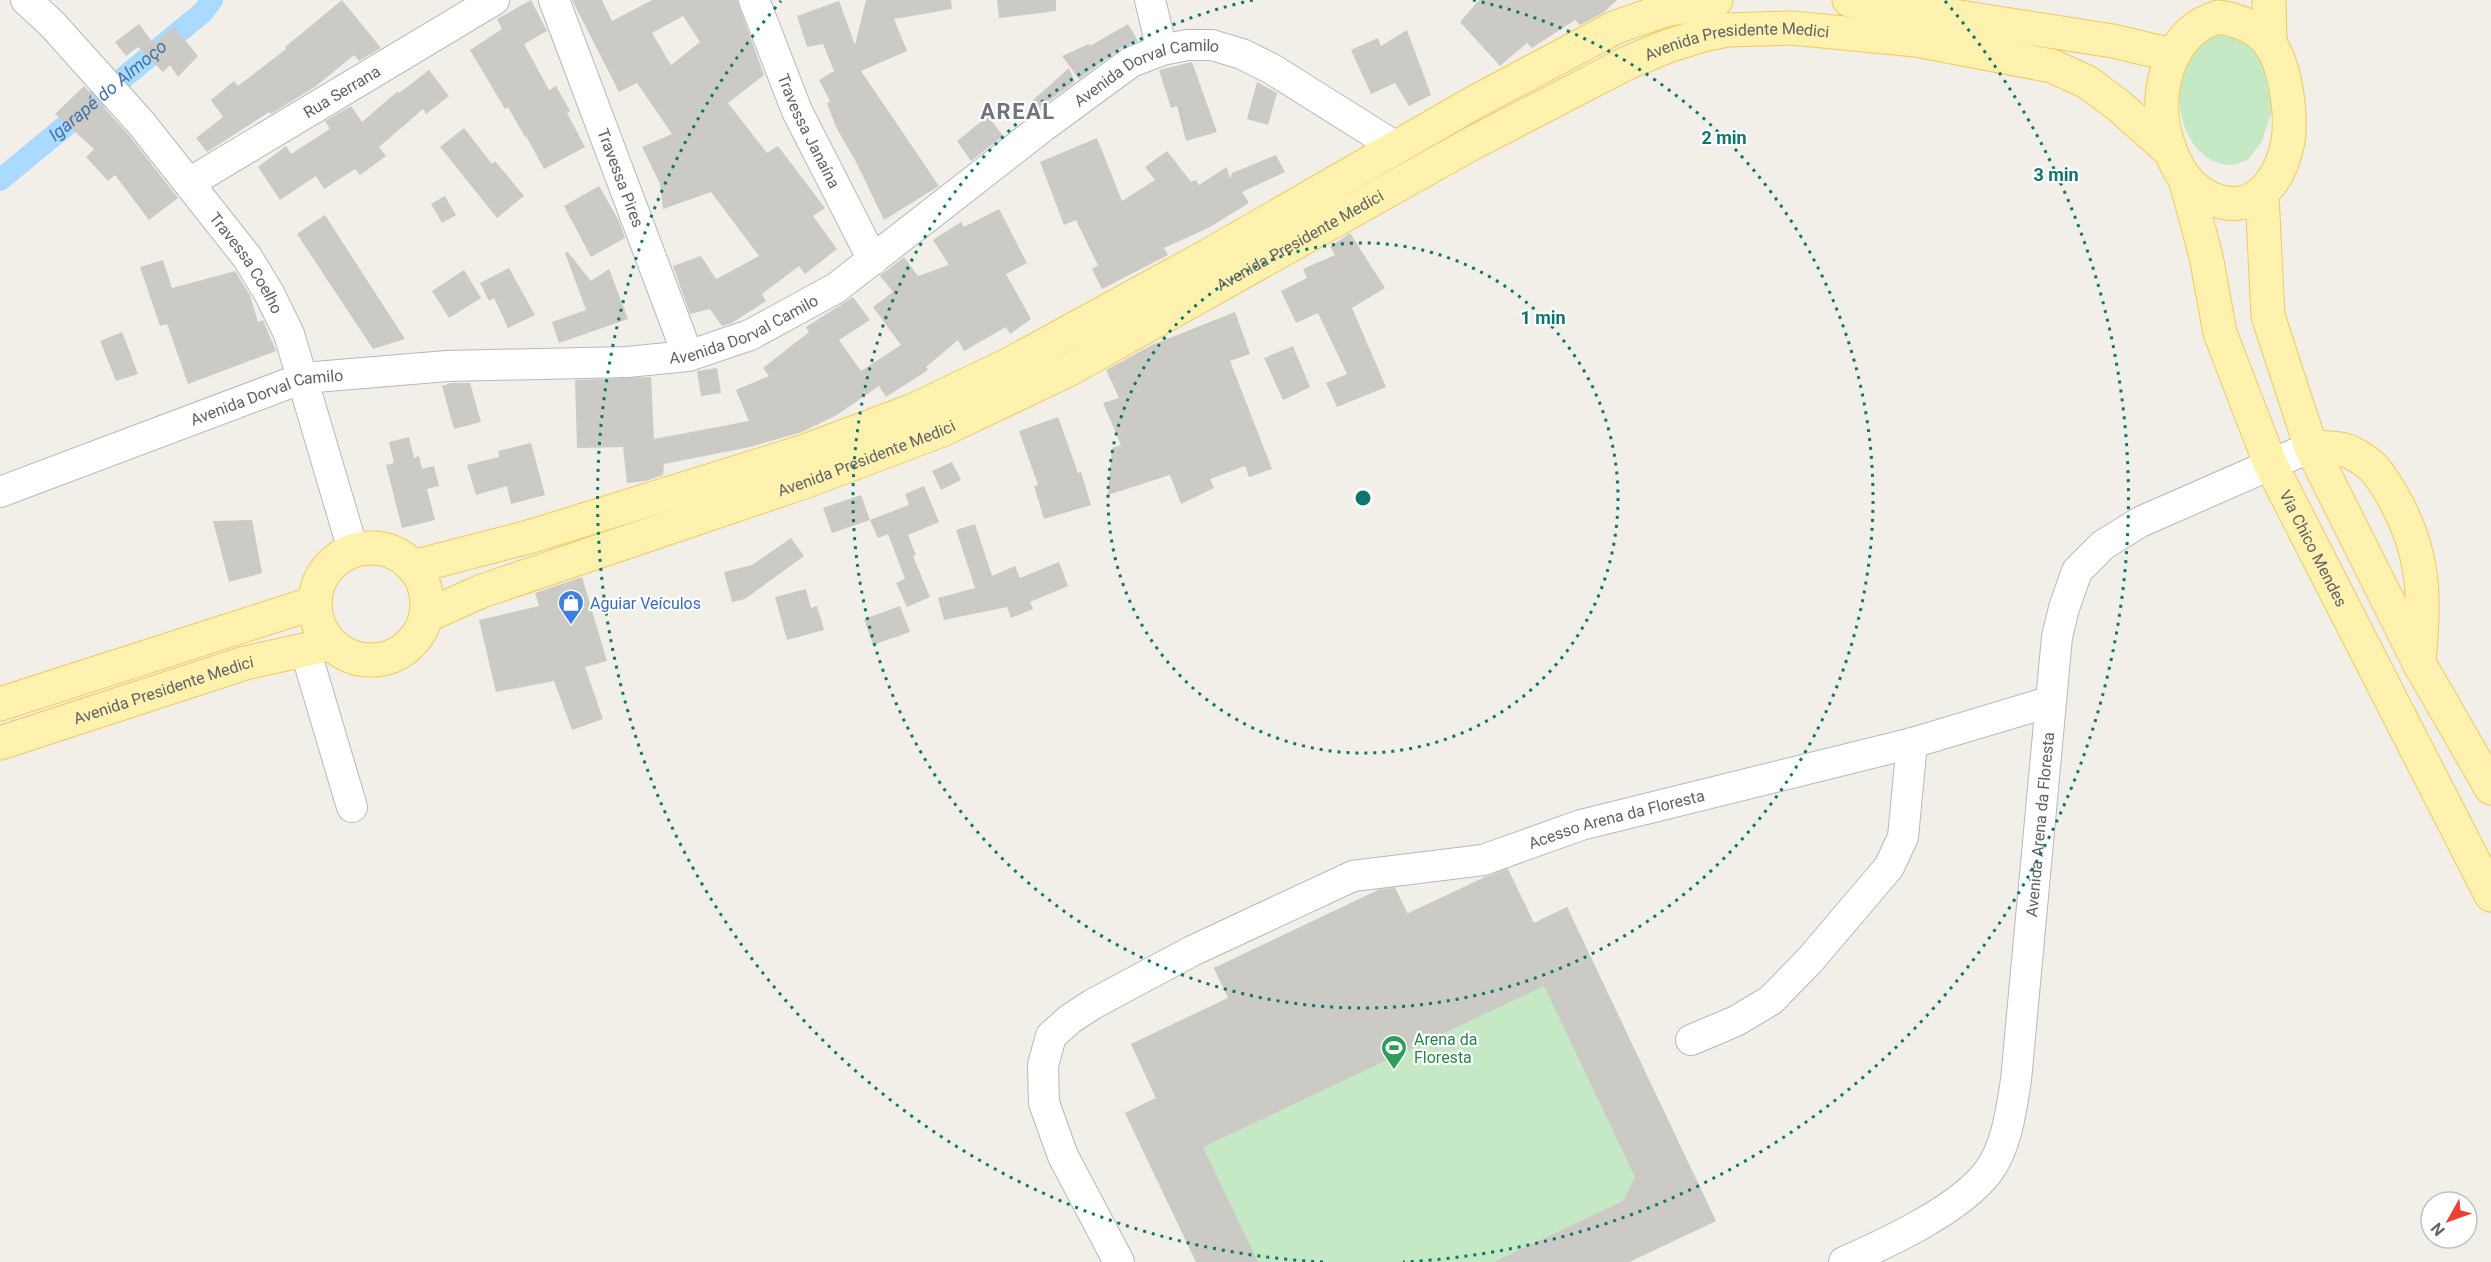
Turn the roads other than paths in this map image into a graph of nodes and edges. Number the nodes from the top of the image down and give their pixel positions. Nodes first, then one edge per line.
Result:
1 (26, 0) edge
2 (494, 0) edge
3 (554, 0) edge
4 (754, 0) edge
5 (1150, 0) edge
6 (1707, 0) edge
7 (1716, 0) edge
8 (1849, 0) edge
9 (2201, 0) edge
10 (2269, 0) edge
11 (1916, 4) edge
12 (1634, 11) edge
13 (2182, 44) junction
14 (2270, 44) junction
15 (1162, 50) junction
16 (1396, 147) junction
17 (2171, 152) junction
18 (2186, 182) junction
19 (189, 183) junction
20 (2262, 194) junction
21 (873, 260) junction
22 (687, 356) junction
23 (303, 378) junction
24 (2311, 447) junction
25 (2270, 463) junction
26 (0, 492) edge
27 (353, 550) junction
28 (413, 567) junction
29 (314, 603) junction
30 (426, 616) junction
31 (318, 647) junction
32 (2419, 663) junction
33 (2049, 702) junction
34 (0, 704) edge
35 (0, 743) edge
36 (1912, 743) junction
37 (2491, 788) edge
38 (352, 807) dead end
39 (2491, 895) edge
40 (1691, 1040) dead end
41 (1119, 1262) edge
42 (1844, 1262) edge

1 - 19 street, Travessa Coelho
2 - 19 street, Rua Serrana
3 - 22 street, Travessa Pires
4 - 21 street, Travessa Janaína
5 - 15 street
6 - 7 main road, Avenida Presidente Medici
6 - 12 main road, Avenida Presidente Medici
8 - 11 main road
9 - 13 main road
10 - 14 main road
11 - 13 main road
12 - 16 main road, Avenida Presidente Medici
13 - 14 main road
13 - 17 main road
14 - 20 main road
15 - 16 street, Avenida Dorval Camilo
15 - 21 street, Avenida Dorval Camilo
16 - 28 main road, Avenida Presidente Medici
17 - 18 main road
17 - 30 main road, Avenida Presidente Medici
18 - 20 main road
18 - 25 main road, Via Chico Mendes
19 - 23 street, Travessa Coelho
20 - 24 main road
21 - 22 street, Avenida Dorval Camilo
22 - 23 street, Avenida Dorval Camilo
23 - 26 street, Avenida Dorval Camilo
23 - 27 street, Travessa Coelho
24 - 25 street, Avenida Arena da Floresta
24 - 32 main road
24 - 32 main road
25 - 33 street, Avenida Arena da Floresta
25 - 39 main road, Via Chico Mendes
27 - 28 main road
27 - 29 main road
28 - 30 main road
29 - 31 main road
29 - 34 main road
30 - 31 main road
31 - 35 main road, Avenida Presidente Medici
31 - 38 street
32 - 37 main road
33 - 36 street, Acesso Arena da Floresta
33 - 42 street, Avenida Arena da Floresta
36 - 40 street
36 - 41 street, Acesso Arena da Floresta

